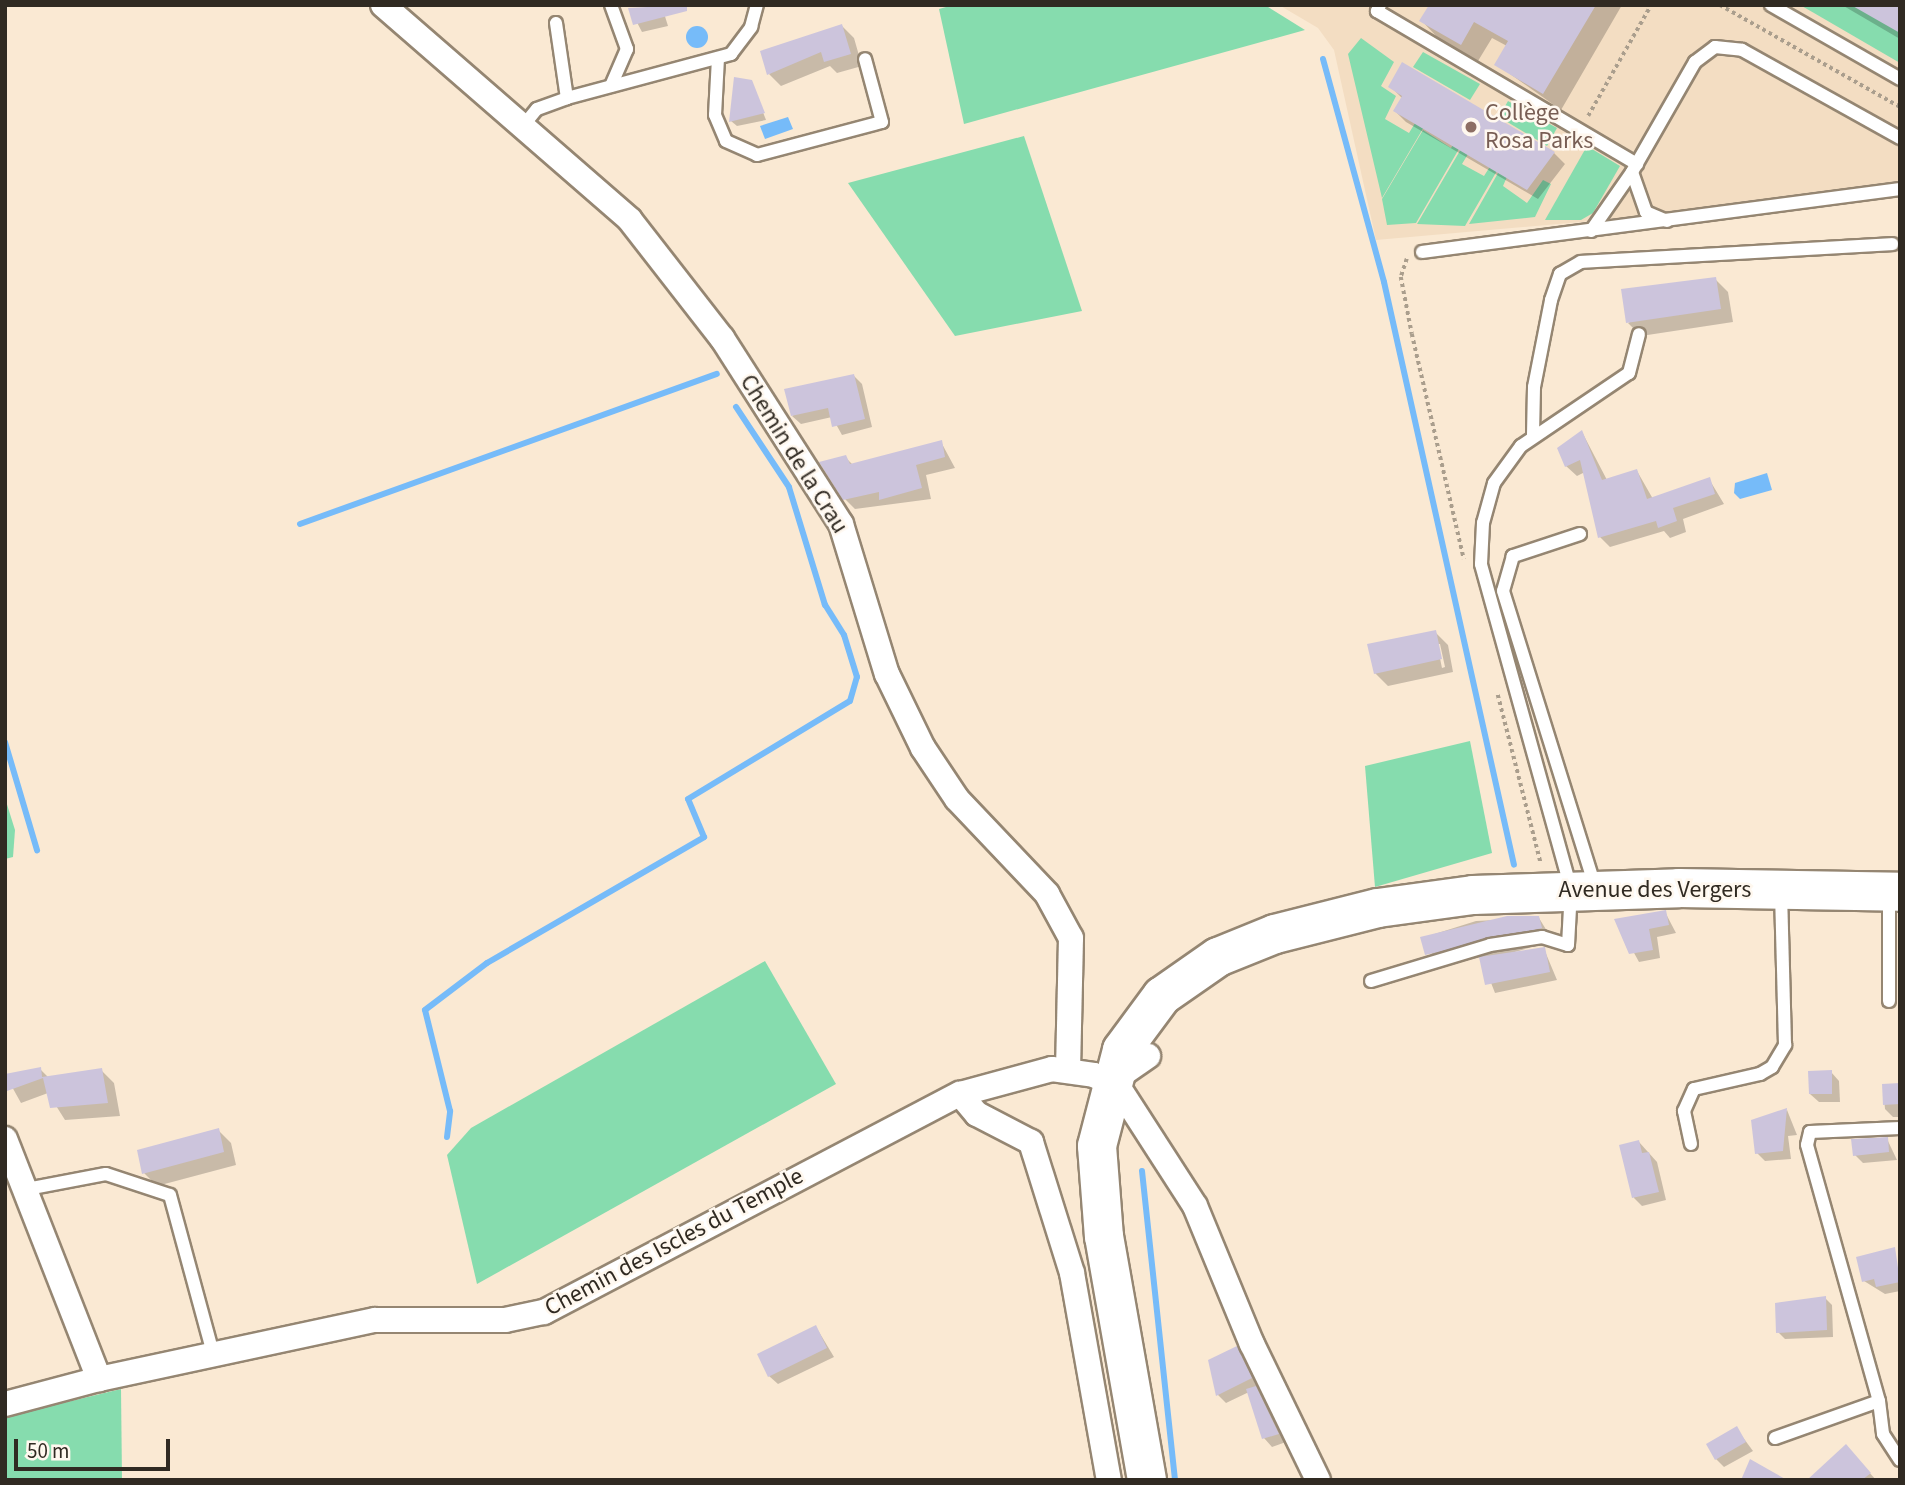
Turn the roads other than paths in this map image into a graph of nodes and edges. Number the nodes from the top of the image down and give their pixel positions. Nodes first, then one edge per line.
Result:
1 (383, 5) edge
2 (611, 5) edge
3 (757, 5) edge
4 (1380, 5) edge
5 (1771, 5) edge
6 (556, 23) dead end
7 (718, 58) junction
8 (865, 59) dead end
9 (1900, 79) edge
10 (611, 86) junction
11 (567, 98) junction
12 (523, 126) junction
13 (1900, 138) edge
14 (1634, 168) junction
15 (1900, 189) edge
16 (1667, 221) junction
17 (1591, 231) junction
18 (1892, 244) dead end
19 (1422, 253) dead end
20 (1639, 334) dead end
21 (1533, 435) junction
22 (1580, 534) dead end
23 (1583, 889) junction
24 (1781, 890) junction
25 (1894, 892) edge
26 (1410, 905) junction
27 (1371, 981) dead end
28 (1889, 1001) dead end
29 (1068, 1069) junction
30 (1120, 1092) junction
31 (960, 1094) junction
32 (1900, 1128) edge
33 (5, 1139) edge
34 (1691, 1144) dead end
35 (27, 1189) junction
36 (212, 1350) junction
37 (99, 1379) junction
38 (1879, 1401) junction
39 (5, 1404) edge
40 (1775, 1438) dead end
41 (1900, 1460) edge
42 (1109, 1480) edge
43 (1147, 1480) edge
44 (1156, 1480) edge
45 (1318, 1480) edge

1 - 12 street, Chemin de la Crau
2 - 10 lane
3 - 7 lane
4 - 14 lane
5 - 9 lane
6 - 11 lane
7 - 8 lane
7 - 10 lane
10 - 11 lane
11 - 12 lane
12 - 29 street, Chemin de la Crau
13 - 14 lane
14 - 16 lane
14 - 17 lane
15 - 16 lane
16 - 17 lane
17 - 19 lane
18 - 21 lane
20 - 21 lane
21 - 23 lane
22 - 23 lane
23 - 24 main road, Avenue des Vergers
23 - 26 main road, Avenue des Vergers
23 - 27 lane
24 - 25 main road, Avenue des Vergers
24 - 34 lane
25 - 28 lane
26 - 30 main road
26 - 30 main road
29 - 30 street, Chemin des Iscles du Temple
29 - 31 street, Chemin des Iscles du Temple
30 - 43 main road
30 - 44 main road
30 - 45 street
31 - 36 street, Chemin des Iscles du Temple
31 - 42 street
32 - 38 lane
33 - 35 street
35 - 36 lane
35 - 37 street
36 - 37 street, Chemin des Iscles du Temple
37 - 39 street, Chemin des Iscles du Temple
38 - 40 lane
38 - 41 lane

